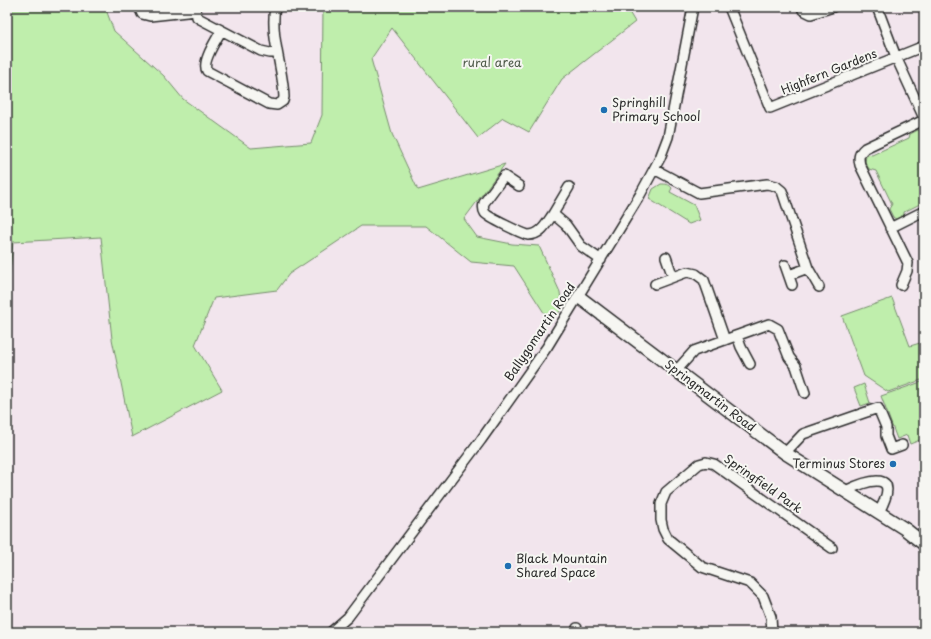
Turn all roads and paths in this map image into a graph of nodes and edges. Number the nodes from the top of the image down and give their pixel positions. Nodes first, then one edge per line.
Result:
1 (139, 7) edge
2 (275, 7) edge
3 (693, 7) edge
4 (729, 7) edge
5 (802, 7) edge
6 (833, 7) edge
7 (877, 7) edge
8 (196, 9) edge
9 (222, 30) junction
10 (924, 46) edge
11 (277, 52) junction
12 (896, 57) junction
13 (924, 119) edge
14 (654, 169) junction
15 (519, 186) dead end
16 (569, 188) dead end
17 (924, 212) edge
18 (552, 214) junction
19 (890, 228) junction
20 (666, 257) dead end
21 (601, 260) junction
22 (785, 265) dead end
23 (808, 268) junction
24 (789, 275) junction
25 (673, 278) junction
26 (655, 284) dead end
27 (792, 285) dead end
28 (901, 285) dead end
29 (819, 287) dead end
30 (579, 297) junction
31 (737, 336) junction
32 (725, 340) junction
33 (750, 364) dead end
34 (676, 371) junction
35 (805, 393) dead end
36 (902, 445) dead end
37 (785, 453) junction
38 (845, 491) junction
39 (879, 512) junction
40 (924, 544) edge
41 (832, 548) dead end
42 (331, 632) edge
43 (772, 632) edge

1 - 8 street
2 - 11 street
3 - 14 street, Ballygomartin Road
4 - 12 street, Highfern Gardens
5 - 6 street
7 - 12 street, Highfern Gardens
8 - 9 street
9 - 11 street
9 - 11 street
10 - 12 street
12 - 13 street, Highfern Gardens
13 - 19 street
14 - 21 street, Ballygomartin Road
14 - 23 street
15 - 18 street
16 - 18 street
17 - 19 street
18 - 21 street
19 - 28 street
20 - 25 street
21 - 30 street, Ballygomartin Road
22 - 24 street
23 - 24 street
23 - 29 street
24 - 27 street
25 - 26 street
25 - 32 street
30 - 34 street, Springmartin Road
30 - 42 street, Ballygomartin Road
31 - 32 street
31 - 33 street
31 - 35 street
32 - 34 street
34 - 37 street, Springmartin Road
36 - 37 street
37 - 38 street, Springmartin Road
38 - 39 street, Springmartin Road
38 - 39 street
39 - 40 street, Springmartin Road
41 - 43 street, Springfield Park

